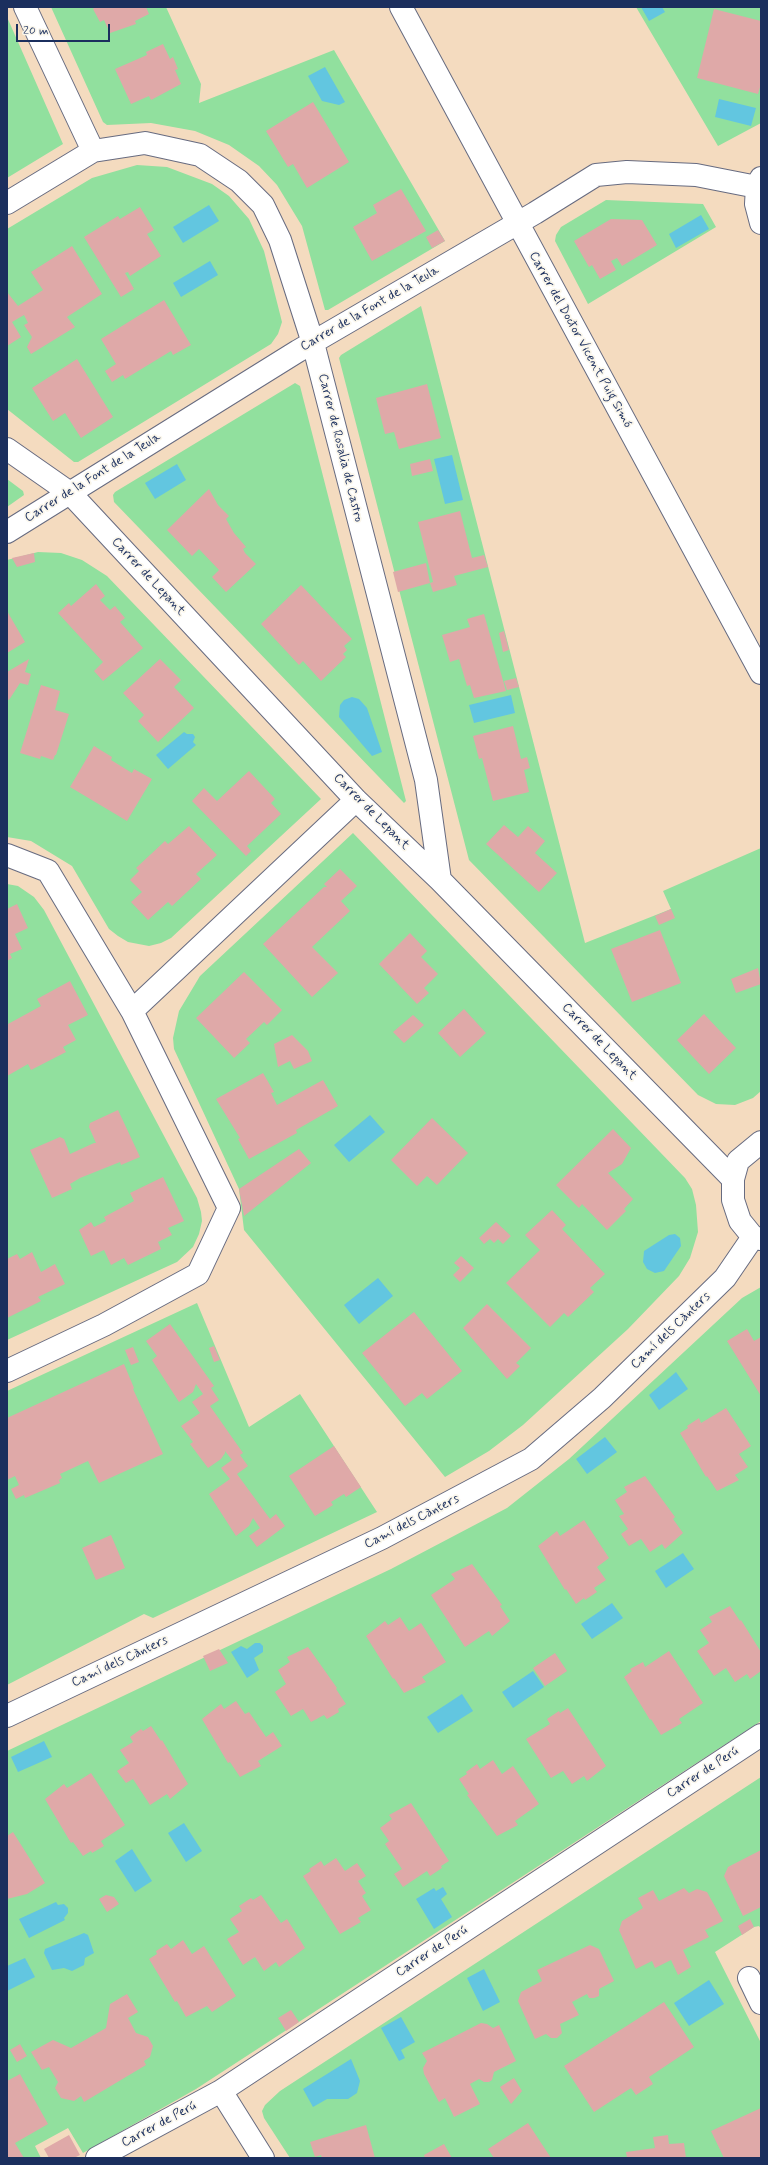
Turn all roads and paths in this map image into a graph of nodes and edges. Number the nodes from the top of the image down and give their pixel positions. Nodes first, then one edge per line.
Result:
1 (25, 7) edge
2 (401, 7) edge
3 (93, 151) junction
4 (759, 182) edge
5 (7, 203) edge
6 (516, 223) junction
7 (761, 223) edge
8 (314, 343) junction
9 (7, 450) edge
10 (70, 493) junction
11 (7, 532) edge
12 (761, 673) edge
13 (356, 800) junction
14 (7, 855) edge
15 (440, 880) junction
16 (132, 1011) junction
17 (761, 1142) edge
18 (733, 1179) junction
19 (757, 1238) edge
20 (7, 1371) edge
21 (7, 1716) edge
22 (761, 1735) edge
23 (749, 1978) dead end
24 (761, 2003) edge
25 (221, 2091) junction
26 (97, 2158) edge
27 (263, 2158) edge

1 - 3 street
2 - 6 street, Carrer del Doctor Vicent Puig Simó
3 - 5 street
3 - 8 street, Carrer de Rosalia de Castro
4 - 6 street, Carrer de la Font de la Teula
4 - 7 street
6 - 8 street, Carrer de la Font de la Teula
6 - 12 street, Carrer del Doctor Vicent Puig Simó
8 - 10 street, Carrer de la Font de la Teula
8 - 15 street, Carrer de Rosalia de Castro
9 - 10 street, Carrer de Lepant
10 - 11 street, Carrer de la Font de la Teula
10 - 13 street, Carrer de Lepant
13 - 15 street, Carrer de Lepant
13 - 16 street
14 - 16 street
15 - 18 street, Carrer de Lepant
16 - 20 street
17 - 18 street
18 - 19 street
19 - 21 street, Camí dels Cànters
22 - 25 street, Carrer de Perú
23 - 24 street
25 - 26 street, Carrer de Perú
25 - 27 street

